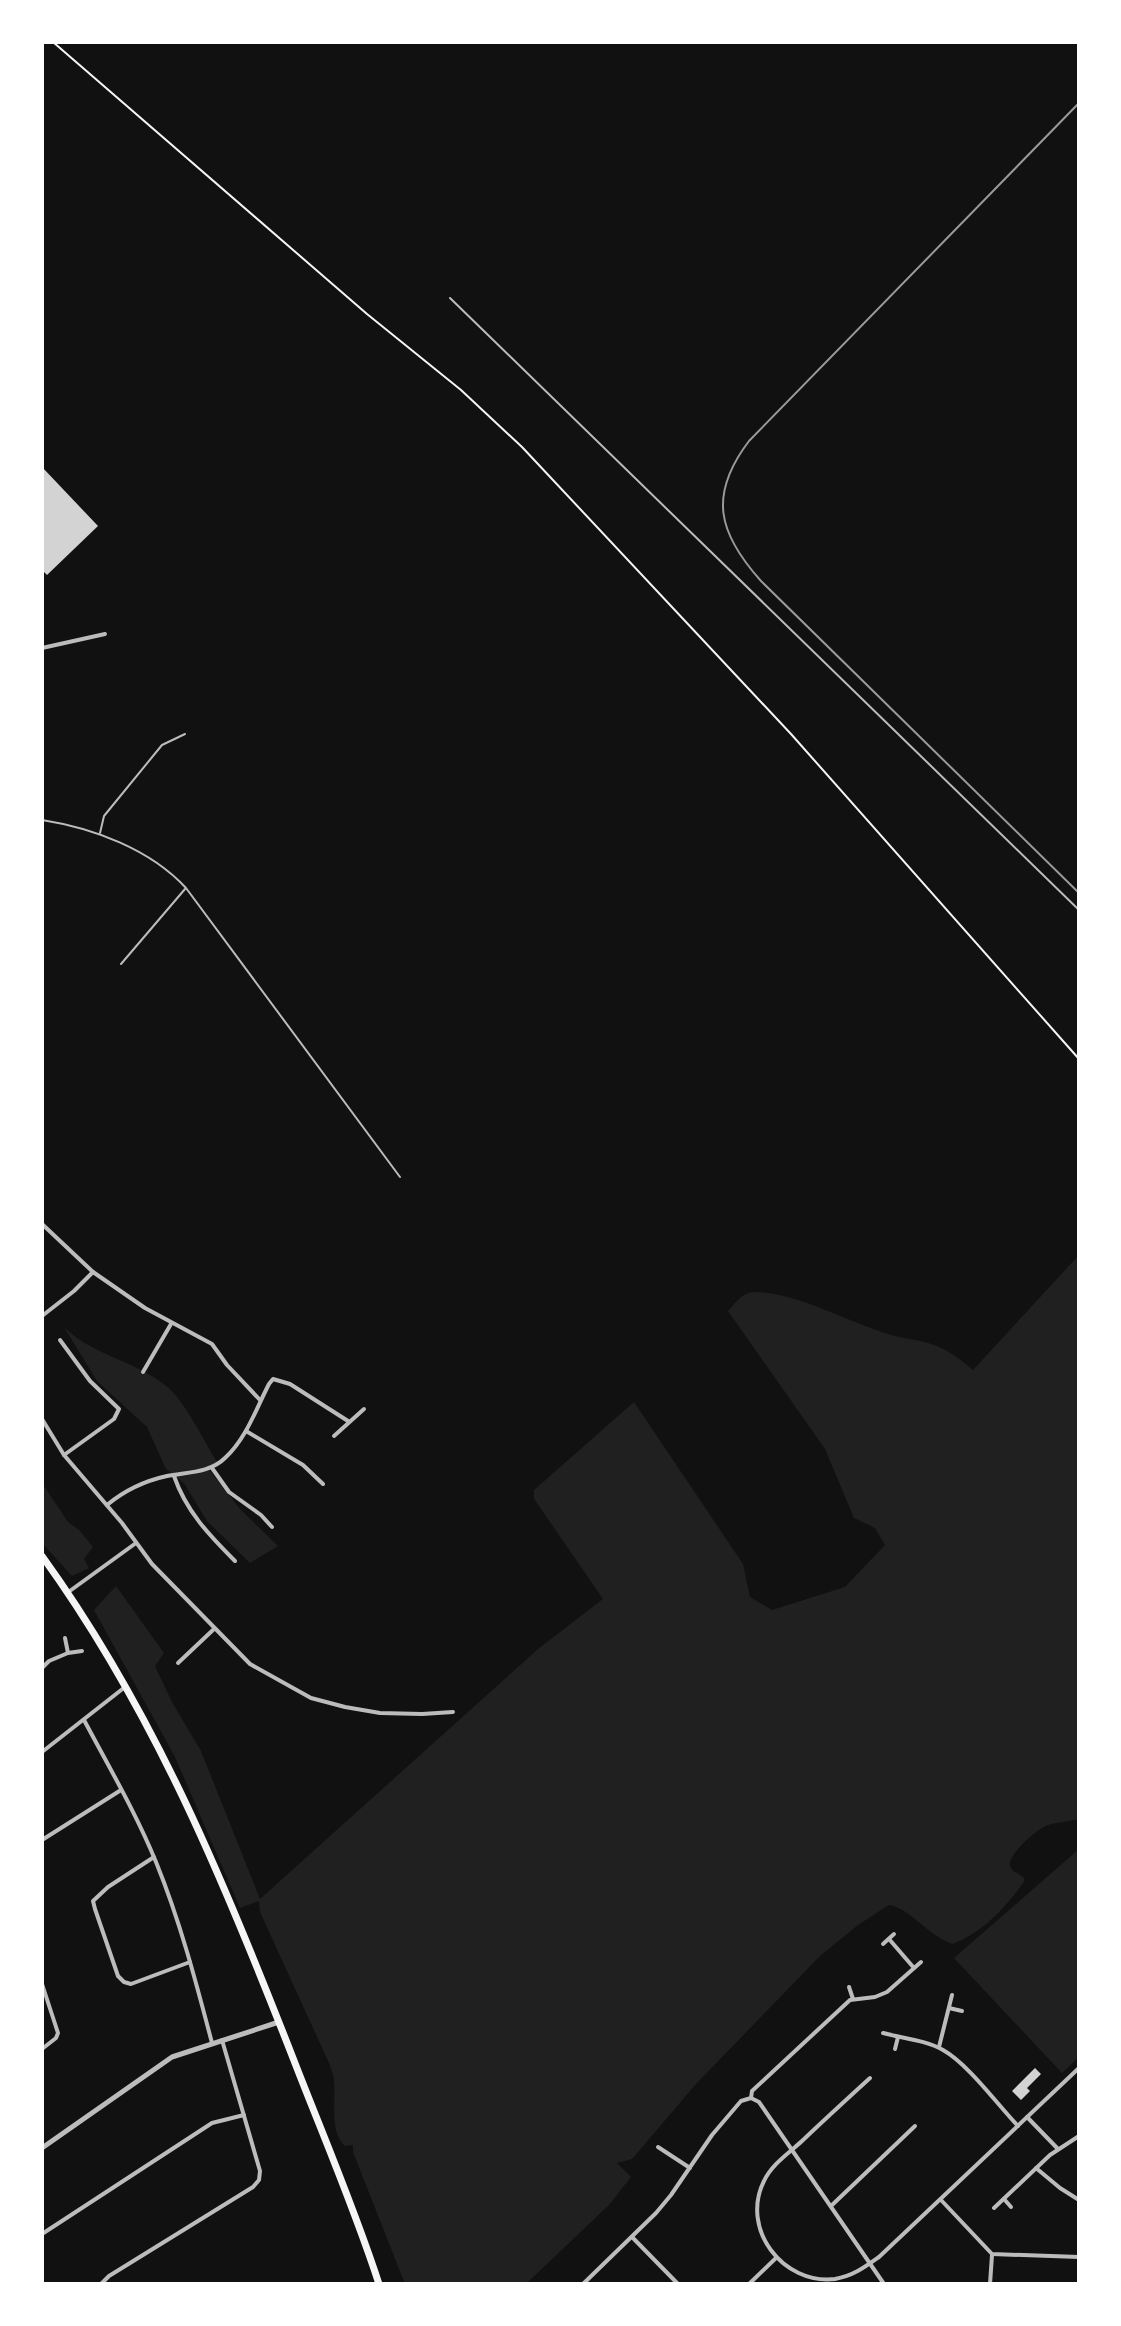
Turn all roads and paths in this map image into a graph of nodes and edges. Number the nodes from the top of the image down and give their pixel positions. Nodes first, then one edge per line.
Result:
1 (53, 42) edge
2 (450, 298) dead end
3 (105, 634) dead end
4 (42, 648) edge
5 (185, 734) dead end
6 (42, 820) edge
7 (99, 834) junction
8 (186, 888) junction
9 (1079, 910) edge
10 (121, 964) dead end
11 (1079, 1059) edge
12 (400, 1177) dead end
13 (42, 1224) edge
14 (93, 1272) junction
15 (42, 1316) edge
16 (171, 1324) junction
17 (60, 1340) dead end
18 (143, 1372) dead end
19 (260, 1400) junction
20 (364, 1409) dead end
21 (42, 1419) edge
22 (348, 1421) junction
23 (246, 1431) junction
24 (334, 1436) dead end
25 (64, 1455) junction
26 (212, 1467) junction
27 (174, 1475) junction
28 (323, 1484) dead end
29 (107, 1505) junction
30 (272, 1527) dead end
31 (136, 1543) junction
32 (42, 1556) edge
33 (235, 1561) dead end
34 (67, 1593) junction
35 (214, 1629) junction
36 (65, 1638) dead end
37 (82, 1651) dead end
38 (68, 1653) junction
39 (178, 1663) dead end
40 (42, 1668) edge
41 (125, 1687) junction
42 (453, 1712) dead end
43 (84, 1720) junction
44 (42, 1752) edge
45 (121, 1790) junction
46 (42, 1840) edge
47 (154, 1857) junction
48 (894, 1934) dead end
49 (889, 1939) junction
50 (883, 1944) dead end
51 (191, 1962) junction
52 (921, 1962) dead end
53 (914, 1968) junction
54 (42, 1984) edge
55 (849, 1987) dead end
56 (952, 1995) dead end
57 (853, 1999) junction
58 (949, 2008) junction
59 (962, 2011) dead end
60 (279, 2022) junction
61 (883, 2033) dead end
62 (898, 2037) junction
63 (222, 2040) junction
64 (212, 2043) junction
65 (939, 2048) junction
66 (42, 2049) edge
67 (895, 2049) dead end
68 (1079, 2068) edge
69 (870, 2078) dead end
70 (751, 2098) junction
71 (244, 2115) junction
72 (1027, 2117) junction
73 (915, 2126) dead end
74 (1018, 2126) junction
75 (1079, 2136) edge
76 (658, 2147) dead end
77 (42, 2148) edge
78 (1058, 2149) junction
79 (792, 2150) junction
80 (690, 2168) junction
81 (1036, 2168) junction
82 (940, 2199) junction
83 (1004, 2199) junction
84 (1079, 2200) edge
85 (831, 2206) junction
86 (1011, 2207) dead end
87 (994, 2208) dead end
88 (42, 2234) edge
89 (632, 2237) junction
90 (992, 2254) junction
91 (1079, 2257) edge
92 (776, 2258) junction
93 (870, 2263) junction
94 (101, 2284) edge
95 (379, 2284) edge
96 (583, 2284) edge
97 (678, 2284) edge
98 (749, 2284) edge
99 (884, 2284) edge
100 (990, 2284) edge

1 - 11 path
2 - 9 lane
3 - 4 street
5 - 7 lane
6 - 7 lane
7 - 8 lane
8 - 10 lane
8 - 12 lane
13 - 14 street
14 - 15 street
14 - 16 street
16 - 18 street
16 - 19 street
17 - 25 street
19 - 22 street
19 - 23 street
20 - 22 street
21 - 25 street
22 - 24 street
23 - 26 street
23 - 28 street
25 - 29 street
26 - 27 street
26 - 30 street
27 - 29 street
27 - 33 street
29 - 31 street
31 - 34 street
31 - 35 street
32 - 34 main road
34 - 41 main road
35 - 39 street
35 - 42 street
36 - 38 street
37 - 38 street
38 - 40 street
41 - 43 street
41 - 60 main road
43 - 44 street
43 - 45 street
45 - 46 street
45 - 47 street
47 - 51 street
47 - 51 street
48 - 49 street
49 - 50 street
49 - 53 street
51 - 64 street
52 - 53 street
53 - 57 street
54 - 66 street
55 - 57 street
56 - 58 street
57 - 70 street
58 - 59 street
58 - 65 street
60 - 63 street
60 - 95 main road
61 - 62 street
62 - 65 street
62 - 67 street
63 - 64 street
63 - 71 street
64 - 77 street
65 - 74 street
68 - 72 street
69 - 79 street
70 - 79 street
70 - 80 street
71 - 88 street
71 - 94 street
72 - 74 street
72 - 78 street
73 - 85 street
74 - 82 street
75 - 78 street
76 - 80 street
78 - 81 street
79 - 85 street
79 - 92 street
80 - 89 street
81 - 83 street
81 - 84 street
82 - 90 street
82 - 93 street
83 - 86 street
83 - 87 street
85 - 93 street
89 - 96 street
89 - 97 street
90 - 91 street
90 - 100 street
92 - 93 street
92 - 98 street
93 - 99 street

